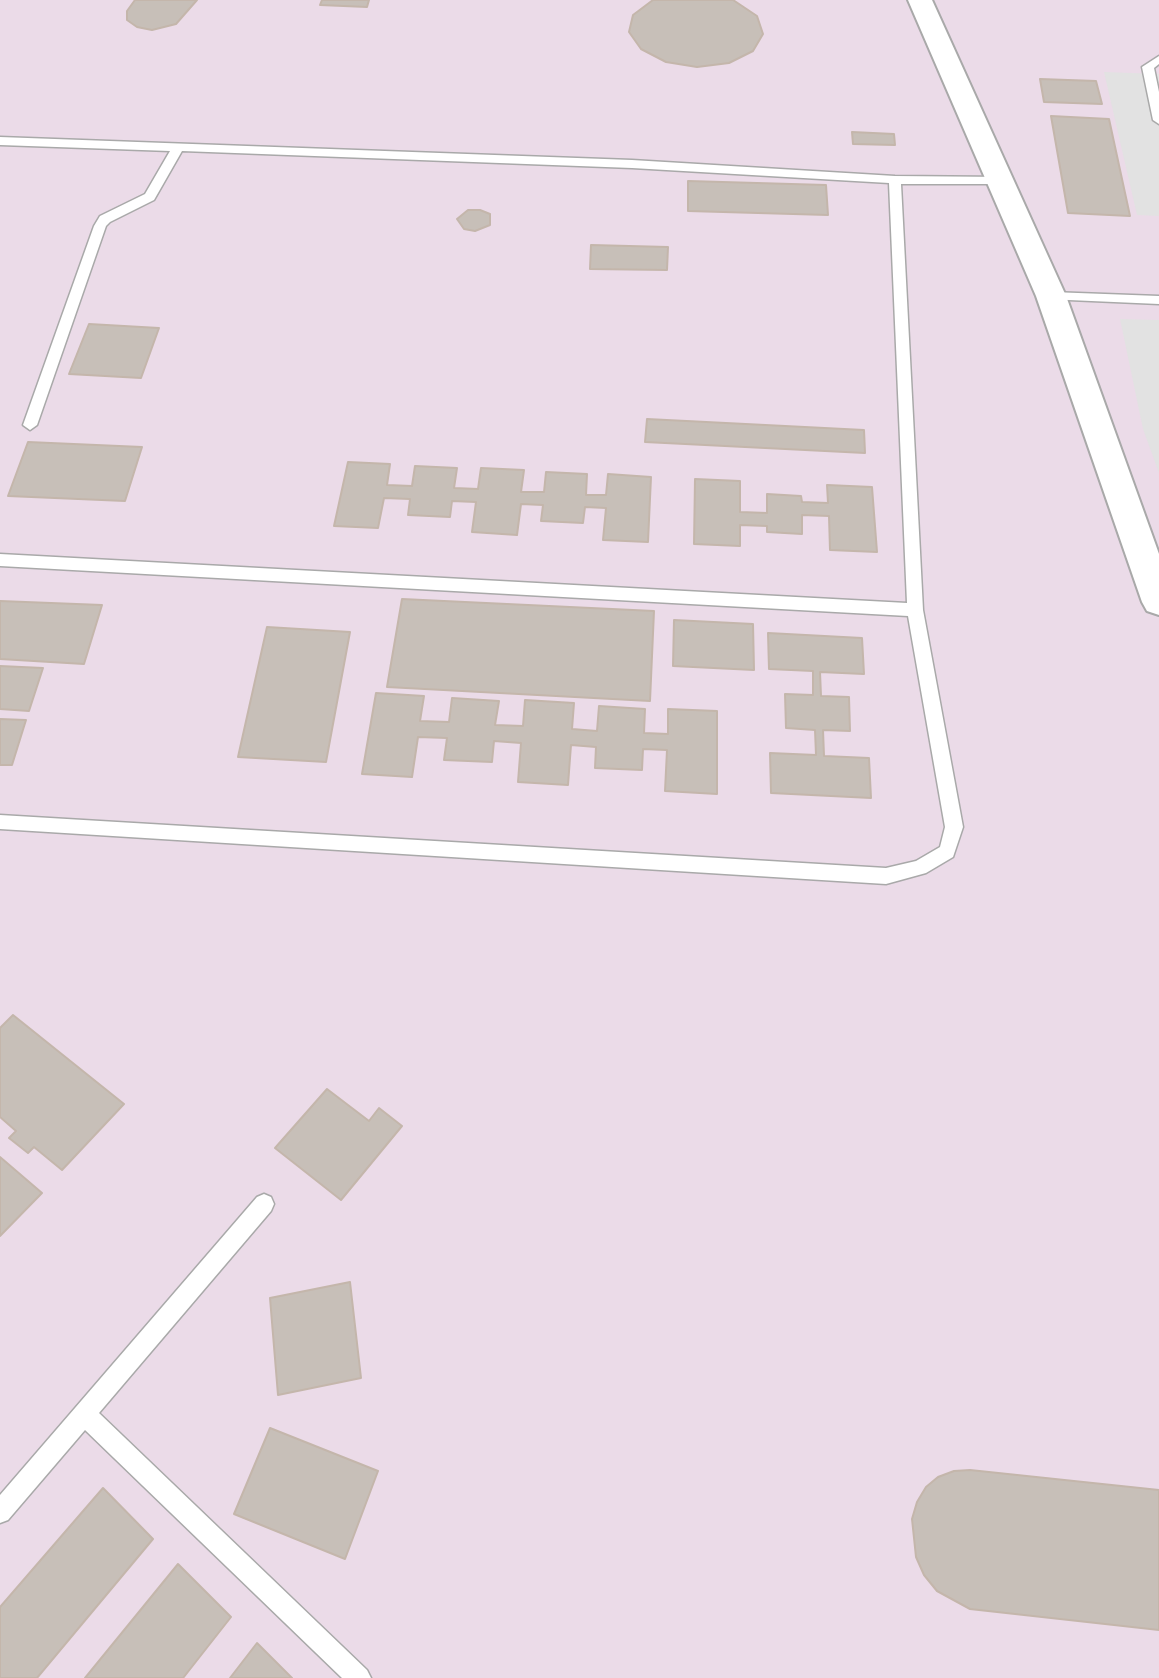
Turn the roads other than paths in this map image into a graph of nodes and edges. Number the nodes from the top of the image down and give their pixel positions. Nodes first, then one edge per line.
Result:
1 (919, 0) edge
2 (1159, 59) edge
3 (1159, 120) edge
4 (0, 141) edge
5 (178, 148) junction
6 (895, 180) junction
7 (1001, 180) junction
8 (1051, 296) junction
9 (1159, 300) edge
10 (30, 425) dead end
11 (0, 560) edge
12 (1159, 602) edge
13 (915, 610) junction
14 (0, 821) edge
15 (264, 1204) dead end
16 (83, 1413) junction
17 (0, 1513) edge
18 (359, 1678) edge

1 - 7 street
2 - 3 lane
4 - 5 lane
5 - 6 lane
5 - 10 lane
6 - 7 lane
6 - 13 lane
7 - 8 street
8 - 9 lane
8 - 12 street
11 - 13 lane
13 - 14 lane
15 - 16 lane
16 - 17 lane
16 - 18 lane

